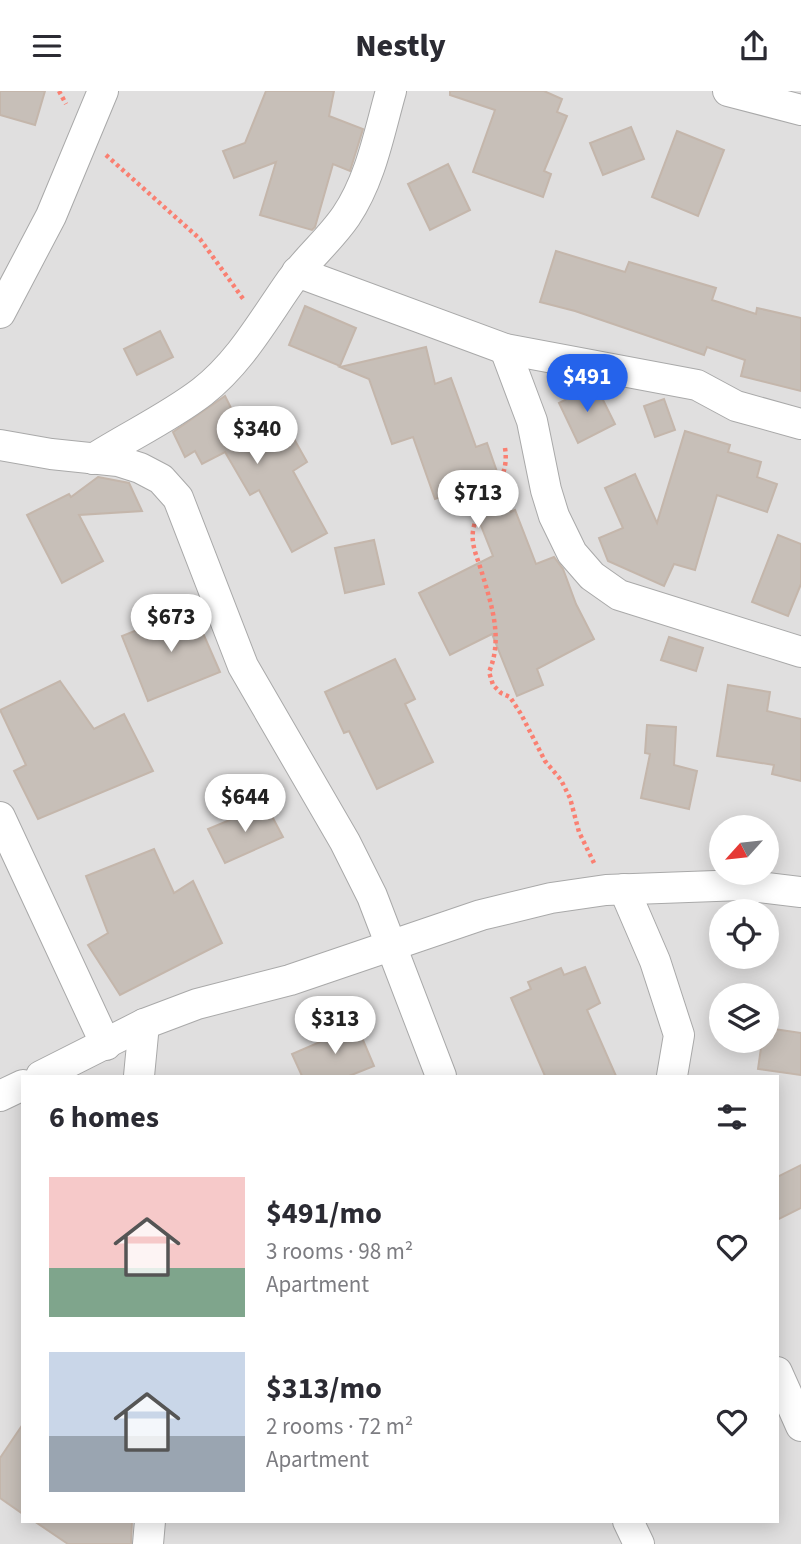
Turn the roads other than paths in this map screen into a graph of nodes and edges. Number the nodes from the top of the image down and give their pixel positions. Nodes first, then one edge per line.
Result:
1 (103, 91) edge
2 (391, 91) edge
3 (728, 91) edge
4 (801, 110) edge
5 (297, 272) junction
6 (0, 313) edge
7 (505, 349) junction
8 (801, 424) edge
9 (0, 445) edge
10 (93, 459) junction
11 (801, 652) edge
12 (0, 817) edge
13 (615, 890) junction
14 (801, 892) edge
15 (390, 947) junction
16 (144, 1024) junction
17 (106, 1045) junction
18 (43, 1075) edge
19 (139, 1075) edge
20 (441, 1075) edge
21 (672, 1075) edge
22 (21, 1086) edge
23 (0, 1096) edge
24 (779, 1376) edge
25 (801, 1426) edge
26 (150, 1523) edge
27 (629, 1523) edge
28 (148, 1544) edge
29 (639, 1544) edge

1 - 6 street
2 - 5 street
3 - 4 street
5 - 7 street
5 - 10 street
7 - 8 street
7 - 11 street
9 - 10 street
10 - 15 street
12 - 17 street
13 - 14 street
13 - 15 street
13 - 21 street
15 - 16 street
15 - 20 street
16 - 17 street
16 - 19 street
17 - 18 street
22 - 23 street
24 - 25 street
26 - 28 street
27 - 29 street

